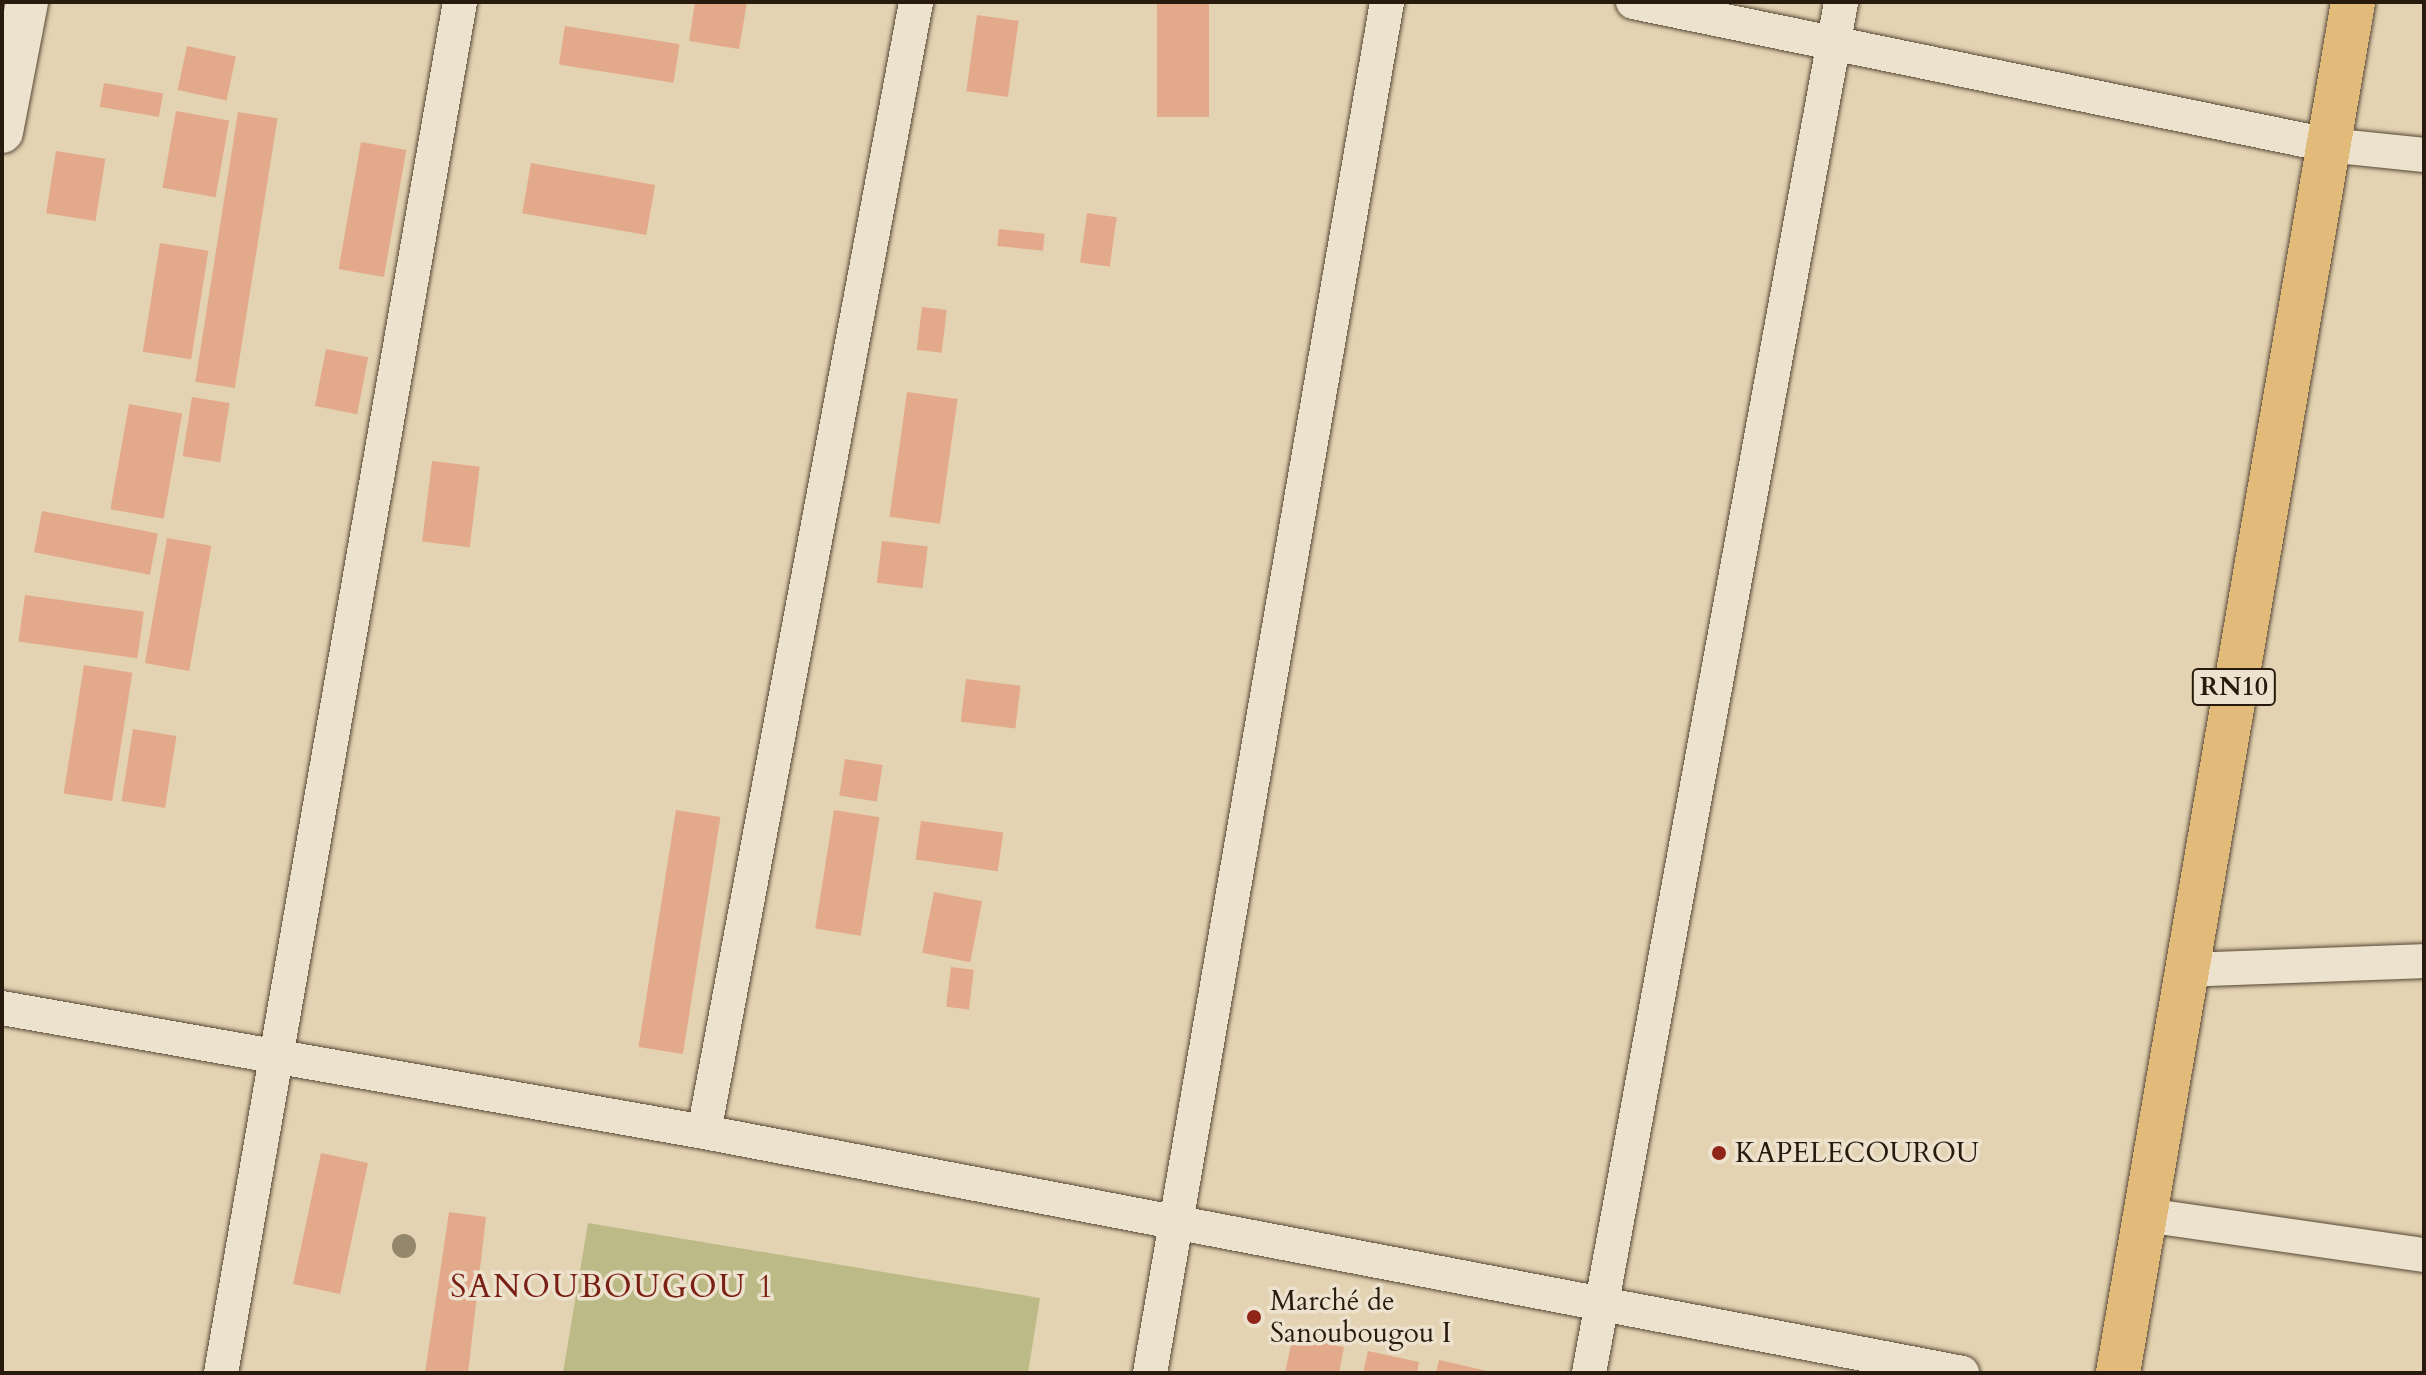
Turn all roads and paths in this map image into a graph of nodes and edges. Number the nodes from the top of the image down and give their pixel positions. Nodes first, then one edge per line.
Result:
1 (27, 2) edge
2 (460, 2) edge
3 (916, 2) edge
4 (1387, 2) edge
5 (1633, 2) edge
6 (1841, 2) edge
7 (2353, 2) edge
8 (1833, 44) junction
9 (2, 132) edge
10 (2328, 145) junction
11 (2424, 155) edge
12 (2424, 961) edge
13 (2184, 970) junction
14 (2, 1008) edge
15 (277, 1059) junction
16 (704, 1132) junction
17 (2146, 1215) junction
18 (1175, 1223) junction
19 (2424, 1255) edge
20 (1601, 1309) junction
21 (221, 1373) edge
22 (1150, 1373) edge
23 (1589, 1373) edge
24 (1962, 1373) edge
25 (2118, 1373) edge

1 - 9 street
2 - 15 street
3 - 16 street
4 - 18 street
5 - 8 street
6 - 8 street
7 - 10 highway, RN10
8 - 10 street
8 - 20 street
10 - 11 street
10 - 13 highway, RN10
12 - 13 street
13 - 17 highway, RN10
14 - 15 street
15 - 16 street
15 - 21 street
16 - 18 street
17 - 19 street
17 - 25 highway, RN10
18 - 20 street
18 - 22 street
20 - 23 street
20 - 24 street

